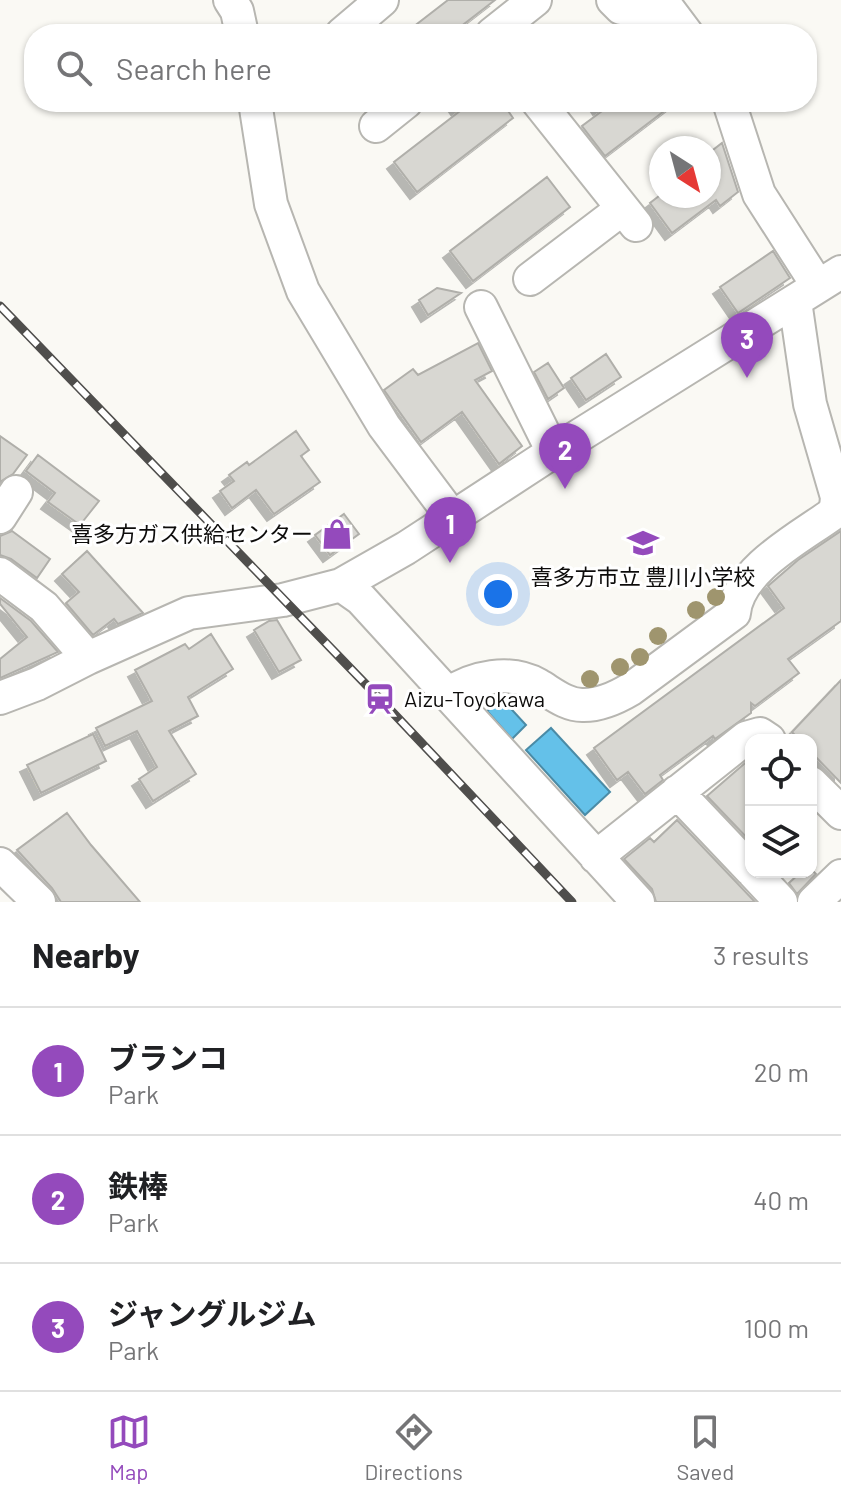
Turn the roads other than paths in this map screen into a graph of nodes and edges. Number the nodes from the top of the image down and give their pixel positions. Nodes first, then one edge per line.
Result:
1 (230, 0) edge
2 (382, 0) edge
3 (535, 0) edge
4 (613, 0) edge
5 (240, 24) edge
6 (354, 24) edge
7 (505, 24) edge
8 (680, 24) edge
9 (257, 112) edge
10 (394, 112) edge
11 (546, 112) edge
12 (732, 112) edge
13 (376, 126) dead end
14 (530, 279) dead end
15 (818, 286) edge
16 (481, 307) dead end
17 (553, 452) junction
18 (453, 518) junction
19 (0, 574) edge
20 (341, 585) junction
21 (88, 658) junction
22 (448, 694) junction
23 (0, 698) edge
24 (745, 739) edge
25 (817, 789) edge
26 (677, 792) junction
27 (841, 813) edge
28 (596, 857) junction
29 (0, 864) edge
30 (745, 864) edge
31 (841, 876) edge
32 (759, 878) edge
33 (39, 902) edge
34 (638, 902) edge
35 (781, 902) edge
36 (814, 902) edge

1 - 5 street
2 - 6 street
3 - 7 street
4 - 8 street
9 - 18 street
10 - 13 street
11 - 14 street
12 - 15 street
15 - 17 street
15 - 22 street
16 - 17 street
17 - 18 street
18 - 20 street
19 - 21 street
20 - 21 street
20 - 22 street
21 - 23 street
22 - 28 street
24 - 26 street
25 - 27 street
26 - 28 street
26 - 30 street
28 - 34 street
29 - 33 street
31 - 36 street
32 - 35 street

